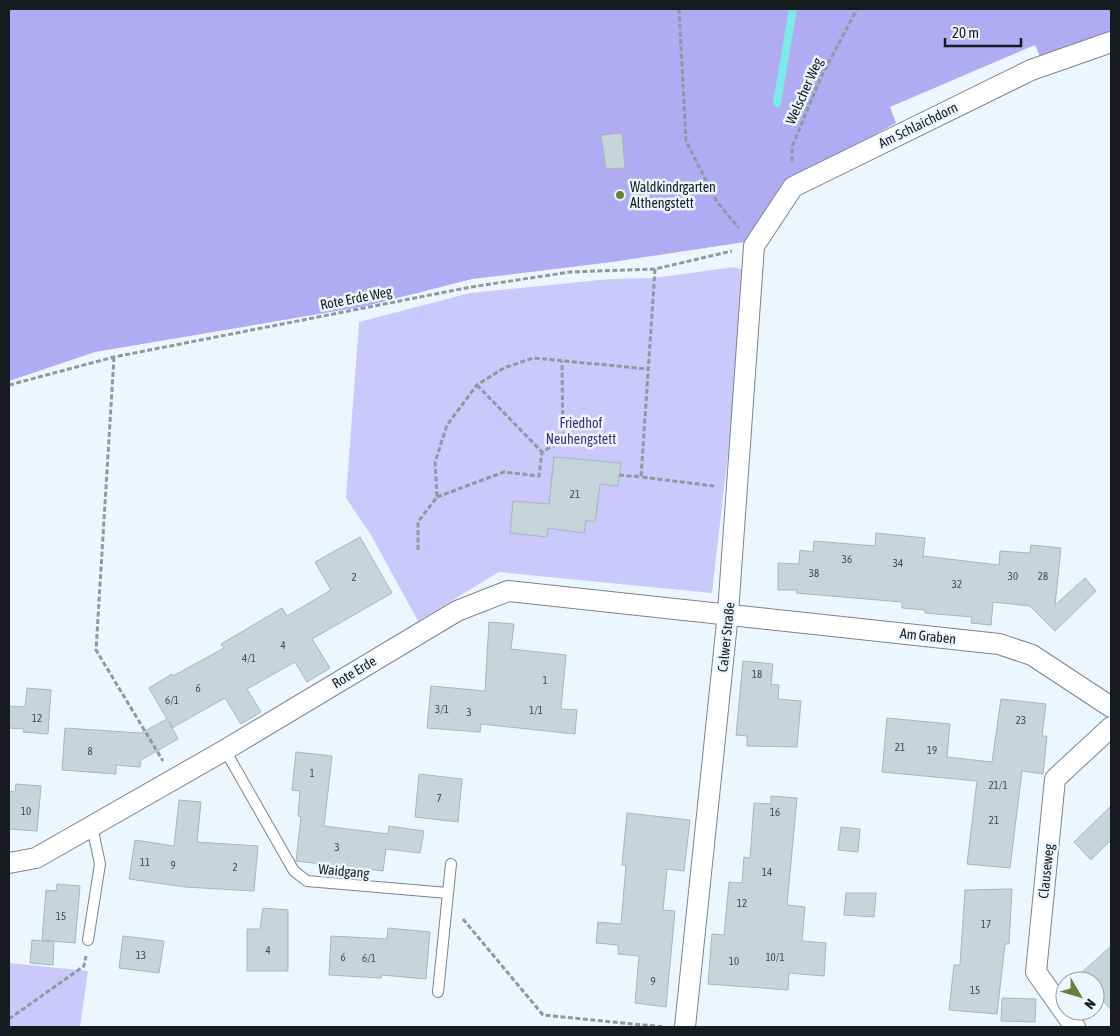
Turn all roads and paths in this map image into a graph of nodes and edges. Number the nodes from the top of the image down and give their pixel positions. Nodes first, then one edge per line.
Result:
1 (678, 9) edge
2 (857, 9) edge
3 (1111, 42) edge
4 (793, 187) junction
5 (754, 246) junction
6 (711, 255) dead end
7 (655, 269) junction
8 (114, 357) junction
9 (562, 361) junction
10 (648, 369) junction
11 (9, 385) edge
12 (477, 385) junction
13 (542, 452) junction
14 (619, 475) dead end
15 (641, 477) junction
16 (707, 485) dead end
17 (437, 497) junction
18 (418, 550) dead end
19 (728, 613) junction
20 (1111, 707) edge
21 (1111, 727) edge
22 (225, 750) junction
23 (174, 778) junction
24 (92, 826) junction
25 (9, 863) edge
26 (451, 864) dead end
27 (448, 892) junction
28 (88, 940) joint
29 (438, 992) dead end
30 (9, 1019) edge
31 (667, 1027) edge
32 (685, 1027) edge
33 (1075, 1027) edge

1 - 5 path
2 - 4 path, Welscher Weg
3 - 4 street, Am Schlaichdorn
4 - 5 street
5 - 19 street, Calwer Straße
6 - 7 path, Rote Erde Weg
7 - 8 path, Rote Erde Weg
7 - 10 path
8 - 11 path, Rote Erde Weg
8 - 23 path
9 - 10 path
9 - 12 path
9 - 13 path
10 - 15 path
12 - 13 path
12 - 17 path
13 - 17 path
14 - 15 path
15 - 16 path
17 - 18 path
19 - 20 street, Am Graben
19 - 22 street, Rote Erde
19 - 32 street, Calwer Straße
21 - 33 street, Clauseweg
22 - 23 street, Rote Erde
22 - 27 lane, Waidgang
23 - 24 street, Rote Erde
24 - 25 street, Rote Erde
24 - 28 lane
26 - 27 lane
27 - 29 lane
27 - 31 path
28 - 30 path

